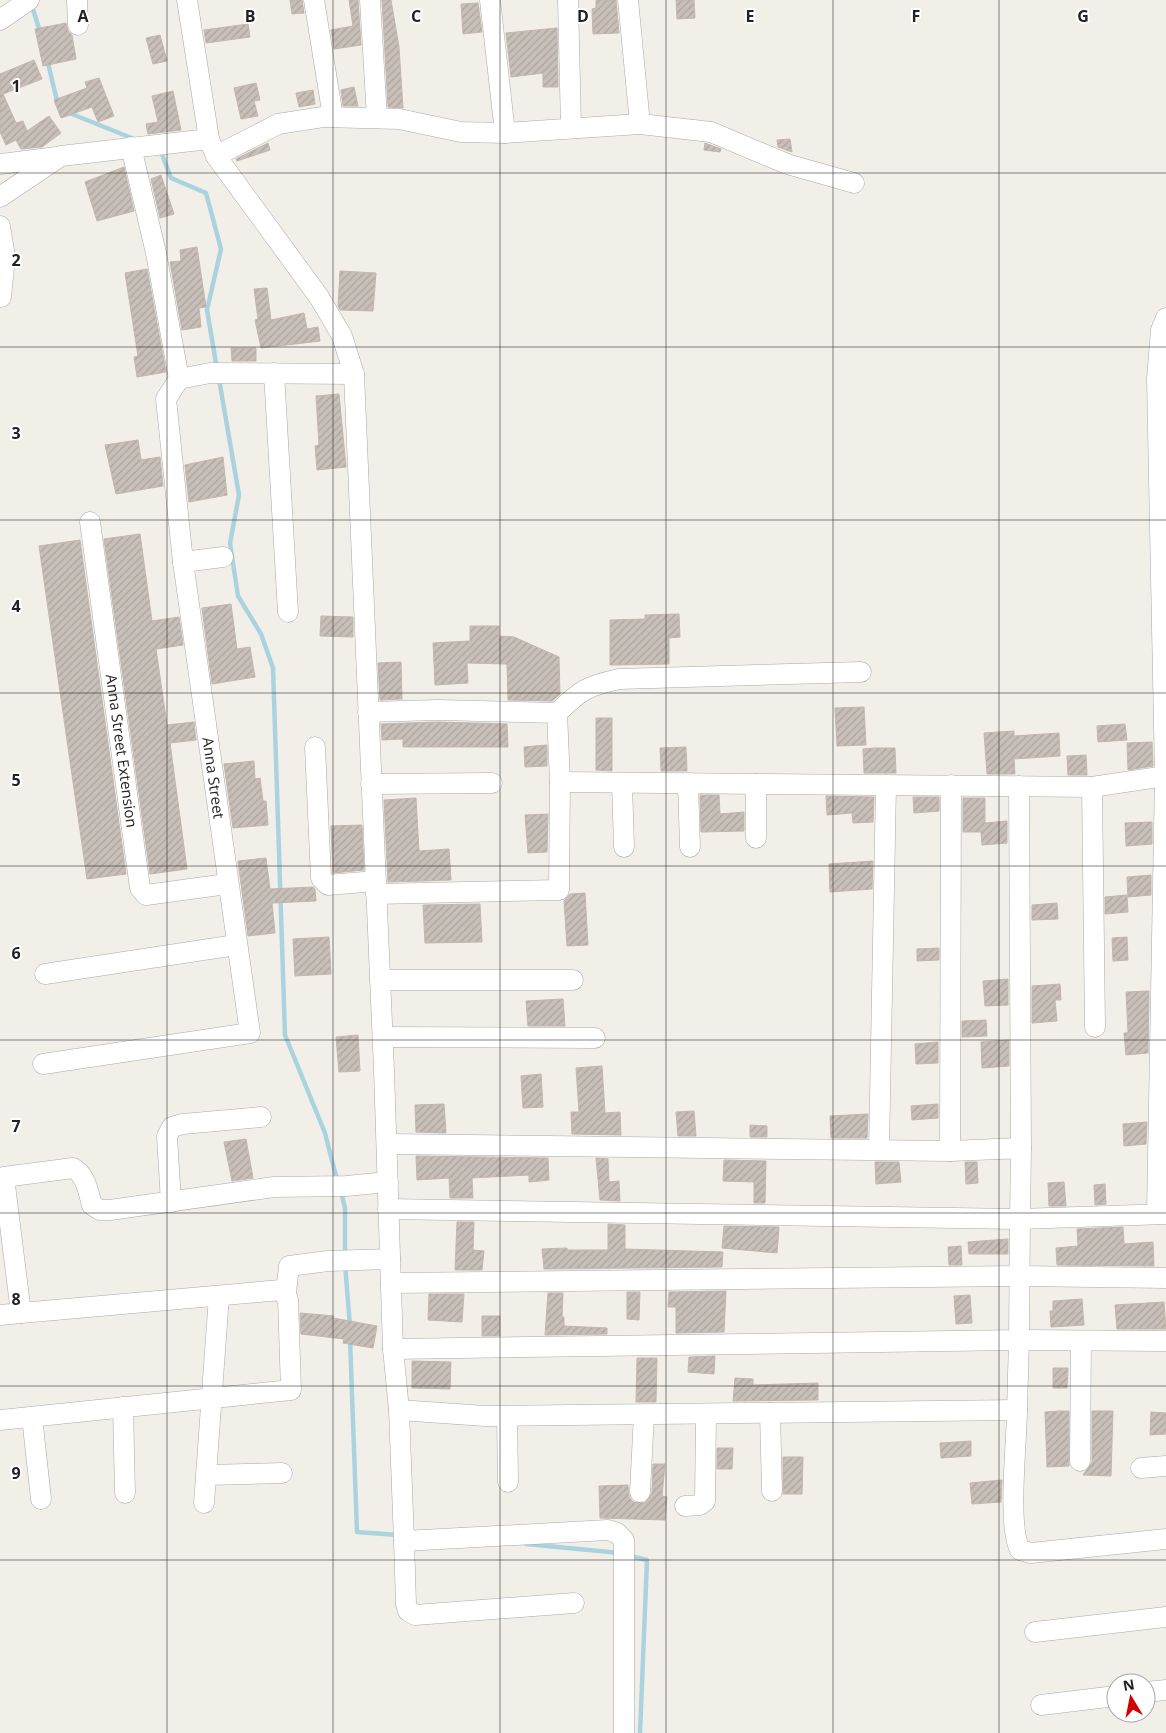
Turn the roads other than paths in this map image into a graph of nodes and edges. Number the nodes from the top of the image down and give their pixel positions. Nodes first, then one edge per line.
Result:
1 (77, 0) edge
2 (187, 0) edge
3 (314, 0) edge
4 (370, 0) edge
5 (490, 0) edge
6 (568, 0) edge
7 (628, 0) edge
8 (78, 25) dead end
9 (333, 117) junction
10 (377, 118) junction
11 (640, 124) junction
12 (571, 127) junction
13 (505, 134) junction
14 (132, 147) junction
15 (212, 148) junction
16 (61, 156) junction
17 (0, 164) edge
18 (854, 183) dead end
19 (0, 197) edge
20 (0, 226) edge
21 (1, 297) edge
22 (1166, 318) edge
23 (274, 373) junction
24 (354, 374) junction
25 (179, 379) junction
26 (90, 522) dead end
27 (223, 557) dead end
28 (183, 562) junction
29 (288, 612) dead end
30 (861, 672) dead end
31 (368, 712) junction
32 (557, 713) junction
33 (315, 747) dead end
34 (1166, 776) edge
35 (560, 782) junction
36 (492, 783) dead end
37 (622, 783) junction
38 (688, 783) junction
39 (371, 784) junction
40 (756, 784) junction
41 (886, 785) junction
42 (950, 785) junction
43 (1019, 786) junction
44 (1092, 787) junction
45 (756, 838) dead end
46 (690, 846) dead end
47 (624, 847) dead end
48 (227, 884) junction
49 (376, 888) junction
50 (236, 946) junction
51 (46, 974) dead end
52 (380, 980) junction
53 (573, 980) dead end
54 (1095, 1027) dead end
55 (383, 1037) junction
56 (595, 1038) dead end
57 (43, 1064) dead end
58 (261, 1117) dead end
59 (387, 1144) junction
60 (1021, 1148) junction
61 (879, 1150) junction
62 (950, 1151) junction
63 (2, 1178) edge
64 (388, 1182) junction
65 (171, 1202) junction
66 (388, 1209) junction
67 (1162, 1214) edge
68 (1020, 1218) junction
69 (390, 1259) junction
70 (1020, 1276) junction
71 (1166, 1278) edge
72 (391, 1283) junction
73 (286, 1293) junction
74 (219, 1296) junction
75 (22, 1313) junction
76 (0, 1315) edge
77 (1019, 1340) junction
78 (1081, 1341) junction
79 (1166, 1341) edge
80 (393, 1348) junction
81 (213, 1398) junction
82 (123, 1407) junction
83 (399, 1410) junction
84 (1017, 1410) junction
85 (706, 1414) junction
86 (770, 1414) junction
87 (644, 1415) junction
88 (32, 1416) junction
89 (507, 1416) junction
90 (0, 1420) edge
91 (1080, 1461) dead end
92 (1166, 1466) edge
93 (1141, 1468) dead end
94 (282, 1473) dead end
95 (206, 1475) junction
96 (508, 1482) dead end
97 (772, 1491) dead end
98 (640, 1492) dead end
99 (125, 1493) dead end
100 (41, 1499) dead end
101 (204, 1503) dead end
102 (685, 1506) dead end
103 (1166, 1539) edge
104 (404, 1541) junction
105 (574, 1603) dead end
106 (1166, 1617) edge
107 (1035, 1632) dead end
108 (1106, 1697) edge
109 (1041, 1705) dead end
110 (624, 1733) edge

1 - 8 street
2 - 15 street
3 - 9 street
4 - 10 street
5 - 13 street
6 - 12 street
7 - 11 street
9 - 10 street
9 - 15 street
10 - 13 street
11 - 12 street
11 - 18 street
12 - 13 street
14 - 15 street
14 - 16 street
14 - 25 street
15 - 24 street
16 - 17 street
16 - 19 street
20 - 21 street
22 - 34 street
23 - 24 street
23 - 25 street
23 - 29 street
24 - 31 street
25 - 28 street, Anna Street
26 - 48 street, Anna Street Extension
27 - 28 street
28 - 48 street, Anna Street
30 - 32 street
31 - 32 street
31 - 39 street
32 - 35 street
33 - 49 street
34 - 44 street
34 - 67 street
35 - 37 street
35 - 49 street
36 - 39 street
37 - 38 street
37 - 47 street
38 - 40 street
38 - 46 street
39 - 49 street
40 - 41 street
40 - 45 street
41 - 42 street
41 - 61 street
42 - 43 street
42 - 62 street
43 - 44 street
43 - 60 street
44 - 54 street
48 - 50 street, Anna Street
49 - 52 street
50 - 51 street
50 - 57 street, Anna Street
52 - 53 street
52 - 55 street
55 - 56 street
55 - 59 street
58 - 65 street
59 - 61 street
59 - 64 street
60 - 62 street
60 - 68 street
61 - 62 street
63 - 65 street
63 - 75 street
64 - 65 street
64 - 66 street
66 - 68 street
66 - 69 street
67 - 68 street
68 - 70 street
69 - 72 street
69 - 73 street
70 - 71 street
70 - 72 street
70 - 77 street
72 - 80 street
73 - 74 street
73 - 81 street
74 - 75 street
74 - 81 street
75 - 76 street
77 - 78 street
77 - 80 street
77 - 84 street
78 - 79 street
78 - 91 street
80 - 83 street
81 - 82 street
81 - 95 street
82 - 88 street
82 - 99 street
83 - 89 street
83 - 104 street
84 - 86 street
84 - 103 street
85 - 86 street
85 - 87 street
85 - 102 street
86 - 97 street
87 - 89 street
87 - 98 street
88 - 90 street
88 - 100 street
89 - 96 street
92 - 93 street
94 - 95 street
95 - 101 street
104 - 105 street
104 - 110 street
106 - 107 street
108 - 109 street

